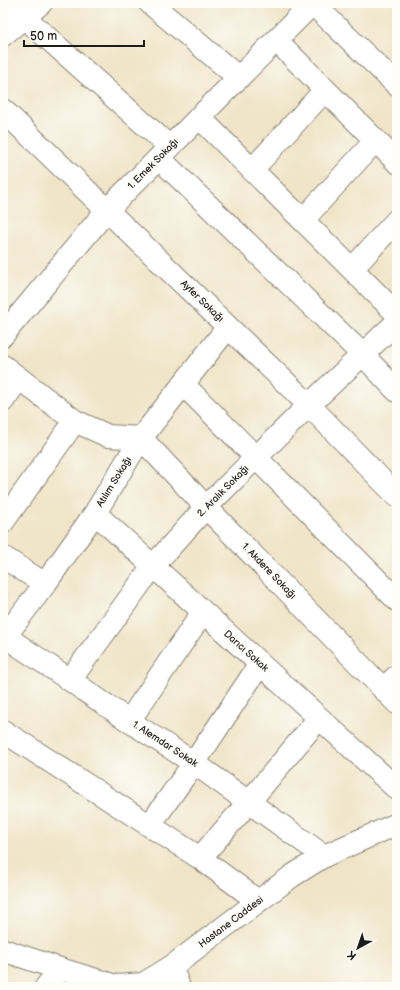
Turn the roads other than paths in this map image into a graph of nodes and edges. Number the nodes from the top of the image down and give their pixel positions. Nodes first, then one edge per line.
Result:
1 (4, 3) edge
2 (41, 3) edge
3 (150, 3) edge
4 (313, 3) edge
5 (24, 17) junction
6 (3, 35) edge
7 (276, 40) junction
8 (239, 78) junction
9 (397, 85) edge
10 (325, 90) junction
11 (3, 111) edge
12 (199, 118) junction
13 (375, 141) junction
14 (164, 153) junction
15 (397, 162) edge
16 (252, 170) junction
17 (107, 210) junction
18 (303, 220) junction
19 (397, 220) edge
20 (352, 269) junction
21 (397, 314) edge
22 (397, 322) edge
23 (228, 327) junction
24 (3, 335) edge
25 (363, 355) junction
26 (11, 372) edge
27 (183, 384) junction
28 (397, 392) edge
29 (3, 401) edge
30 (309, 405) junction
31 (75, 421) junction
32 (141, 438) junction
33 (257, 457) junction
34 (397, 496) edge
35 (206, 507) junction
36 (95, 513) junction
37 (3, 522) edge
38 (3, 557) edge
39 (153, 566) junction
40 (45, 584) junction
41 (397, 600) edge
42 (203, 612) junction
43 (4, 637) edge
44 (260, 664) junction
45 (70, 680) junction
46 (392, 689) edge
47 (319, 718) junction
48 (129, 721) junction
49 (3, 731) edge
50 (194, 763) junction
51 (397, 789) edge
52 (249, 802) junction
53 (397, 824) edge
54 (150, 826) junction
55 (324, 856) junction
56 (200, 858) junction
57 (258, 901) junction
58 (3, 950) edge
59 (76, 977) edge
60 (174, 977) edge
61 (46, 987) edge

1 - 5 street
2 - 5 street
3 - 8 street
4 - 7 street, 1. Emek Sokağı
4 - 9 street
5 - 6 street
5 - 14 street
7 - 8 street, 1. Emek Sokağı
7 - 10 street
8 - 12 street, 1. Emek Sokağı
10 - 13 street
10 - 16 street
11 - 17 street, Ayfer Sokağı
12 - 14 street, 1. Emek Sokağı
12 - 16 street
13 - 15 street
13 - 18 street
14 - 17 street, 1. Emek Sokağı
14 - 25 street
16 - 18 street
17 - 23 street, Ayfer Sokağı
17 - 24 street, 1. Emek Sokağı
18 - 20 street
19 - 20 street
20 - 21 street
22 - 25 street, 2. Aralık Sokağı
23 - 27 street, Atılım Sokağı
23 - 30 street, Ayfer Sokağı
25 - 28 street
25 - 30 street, 2. Aralık Sokağı
26 - 29 street
26 - 31 street
27 - 32 street, Atılım Sokağı
27 - 33 street
30 - 33 street, 2. Aralık Sokağı
30 - 34 street, Ayfer Sokağı
31 - 32 street
31 - 37 street
32 - 35 street, 1. Akdere Sokağı
32 - 36 street, Atılım Sokağı
33 - 35 street, 2. Aralık Sokağı
33 - 41 street
35 - 39 street, 2. Aralık Sokağı
35 - 46 street, 1. Akdere Sokağı
36 - 39 street, Darıcı Sokak
36 - 40 street, Atılım Sokağı
38 - 40 street
39 - 42 street, Darıcı Sokak
39 - 45 street, 2. Aralık Sokağı
40 - 43 street, Atılım Sokağı
42 - 44 street, Darıcı Sokak
42 - 48 street
43 - 45 street, 1. Alemdar Sokak
44 - 47 street, Darıcı Sokak
44 - 50 street
45 - 48 street, 1. Alemdar Sokak
47 - 51 street, Darıcı Sokak
47 - 52 street
48 - 50 street, 1. Alemdar Sokak
49 - 54 street
50 - 52 street, 1. Alemdar Sokak
50 - 54 street
52 - 55 street, 1. Alemdar Sokak
52 - 56 street
53 - 55 street, Hastane Caddesi
54 - 56 street
55 - 57 street, Hastane Caddesi
56 - 57 street
57 - 60 street, Hastane Caddesi
58 - 59 street, Hastane Caddesi
59 - 60 street, Hastane Caddesi
59 - 61 street

